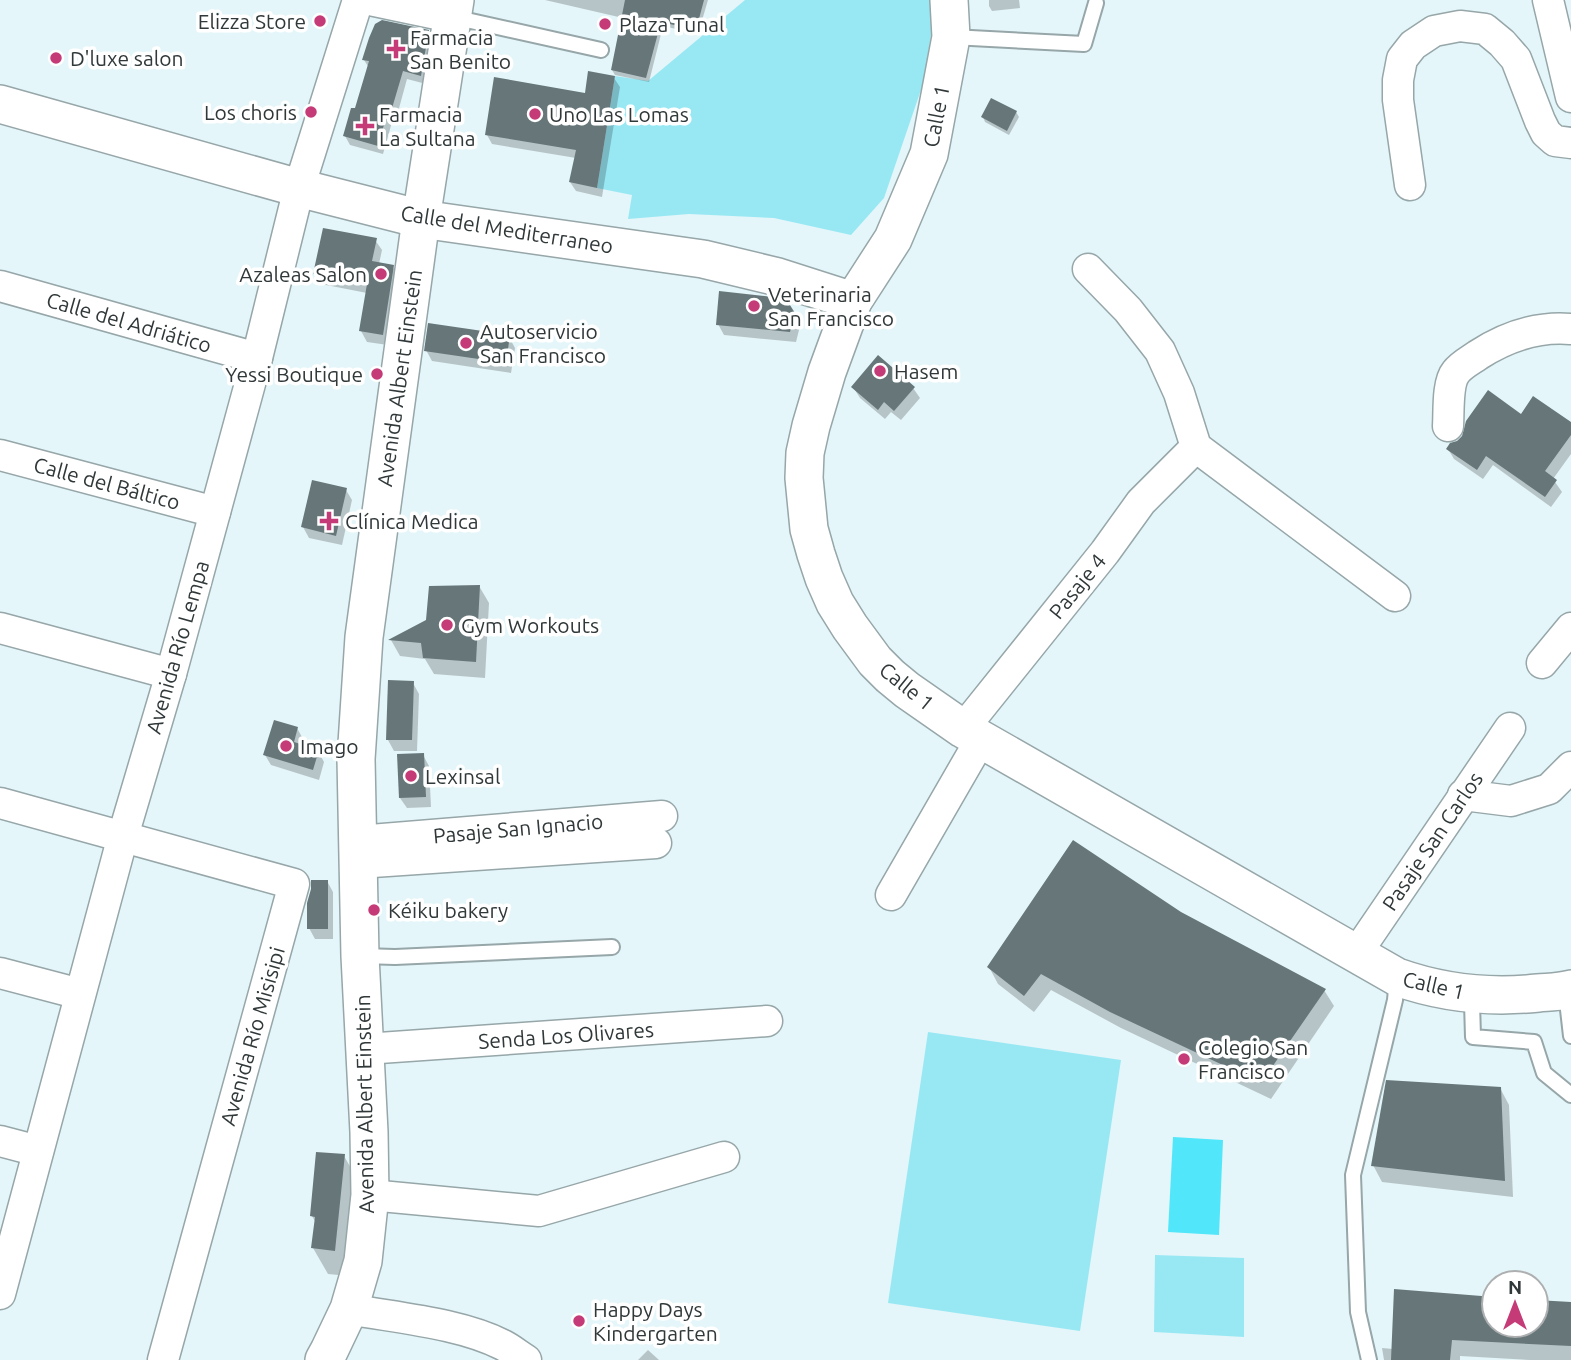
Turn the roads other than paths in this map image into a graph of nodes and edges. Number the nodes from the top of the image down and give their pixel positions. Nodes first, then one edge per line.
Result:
1 (358, 0) edge
2 (370, 0) edge
3 (949, 0) edge
4 (1548, 0) edge
5 (1096, 3) dead end
6 (453, 8) edge
7 (951, 37) junction
8 (601, 50) dead end
9 (1571, 97) edge
10 (0, 104) edge
11 (1571, 143) edge
12 (1410, 185) dead end
13 (299, 188) junction
14 (421, 219) junction
15 (1088, 269) dead end
16 (0, 286) edge
17 (853, 300) junction
18 (1571, 329) edge
19 (257, 358) junction
20 (1448, 426) dead end
21 (1196, 447) junction
22 (0, 455) edge
23 (215, 512) junction
24 (1395, 596) dead end
25 (0, 628) edge
26 (1571, 628) edge
27 (1542, 663) dead end
28 (171, 674) junction
29 (1510, 728) dead end
30 (972, 734) junction
31 (1571, 767) edge
32 (1463, 795) junction
33 (0, 803) edge
34 (659, 829) dead end
35 (123, 836) junction
36 (367, 851) junction
37 (891, 895) dead end
38 (612, 947) dead end
39 (1356, 954) junction
40 (360, 956) junction
41 (0, 973) edge
42 (1397, 977) junction
43 (1568, 990) edge
44 (80, 994) junction
45 (1474, 994) junction
46 (767, 1021) dead end
47 (1571, 1037) edge
48 (365, 1049) junction
49 (1571, 1095) edge
50 (0, 1141) edge
51 (38, 1151) junction
52 (724, 1157) dead end
53 (370, 1195) junction
54 (0, 1294) edge
55 (349, 1309) junction
56 (163, 1360) edge
57 (324, 1360) edge
58 (526, 1360) edge
59 (1369, 1360) edge

1 - 13 street, Avenida Río Lempa
2 - 6 street
3 - 7 street, Calle 1
4 - 9 street
5 - 7 lane
6 - 8 lane
6 - 14 street, Avenida Albert Einstein
7 - 17 street, Calle 1
10 - 13 street, Calle del Mediterraneo
11 - 12 street
13 - 14 street, Calle del Mediterraneo
13 - 19 street, Avenida Río Lempa
14 - 17 street, Calle del Mediterraneo
14 - 36 street, Avenida Albert Einstein
15 - 21 street
16 - 19 street, Calle del Adriático
17 - 30 street, Calle 1
18 - 20 street
19 - 23 street, Avenida Río Lempa
21 - 24 street
21 - 30 street, Pasaje 4
22 - 23 street, Calle del Báltico
23 - 28 street, Avenida Río Lempa
25 - 28 street
26 - 27 street
28 - 35 street, Avenida Río Lempa
29 - 32 street, Pasaje San Carlos
30 - 37 street, Pasaje 4
30 - 39 street, Calle 1
31 - 32 street
32 - 39 street, Pasaje San Carlos
33 - 35 street
34 - 36 street
35 - 44 street, Avenida Río Lempa
35 - 56 street, Avenida Río Misisipi
36 - 40 street, Avenida Albert Einstein
38 - 40 lane
39 - 42 street, Calle 1
40 - 48 street, Avenida Albert Einstein
41 - 44 street
42 - 45 street, Calle 1
42 - 59 lane
43 - 45 street, Calle 1
43 - 47 lane
44 - 51 street, Avenida Río Lempa
45 - 49 lane
46 - 48 street, Senda Los Olivares
48 - 53 street, Avenida Albert Einstein
50 - 51 street
51 - 54 street, Avenida Río Lempa
52 - 53 street
53 - 55 street, Avenida Albert Einstein
55 - 57 street, Avenida Albert Einstein
55 - 58 street

